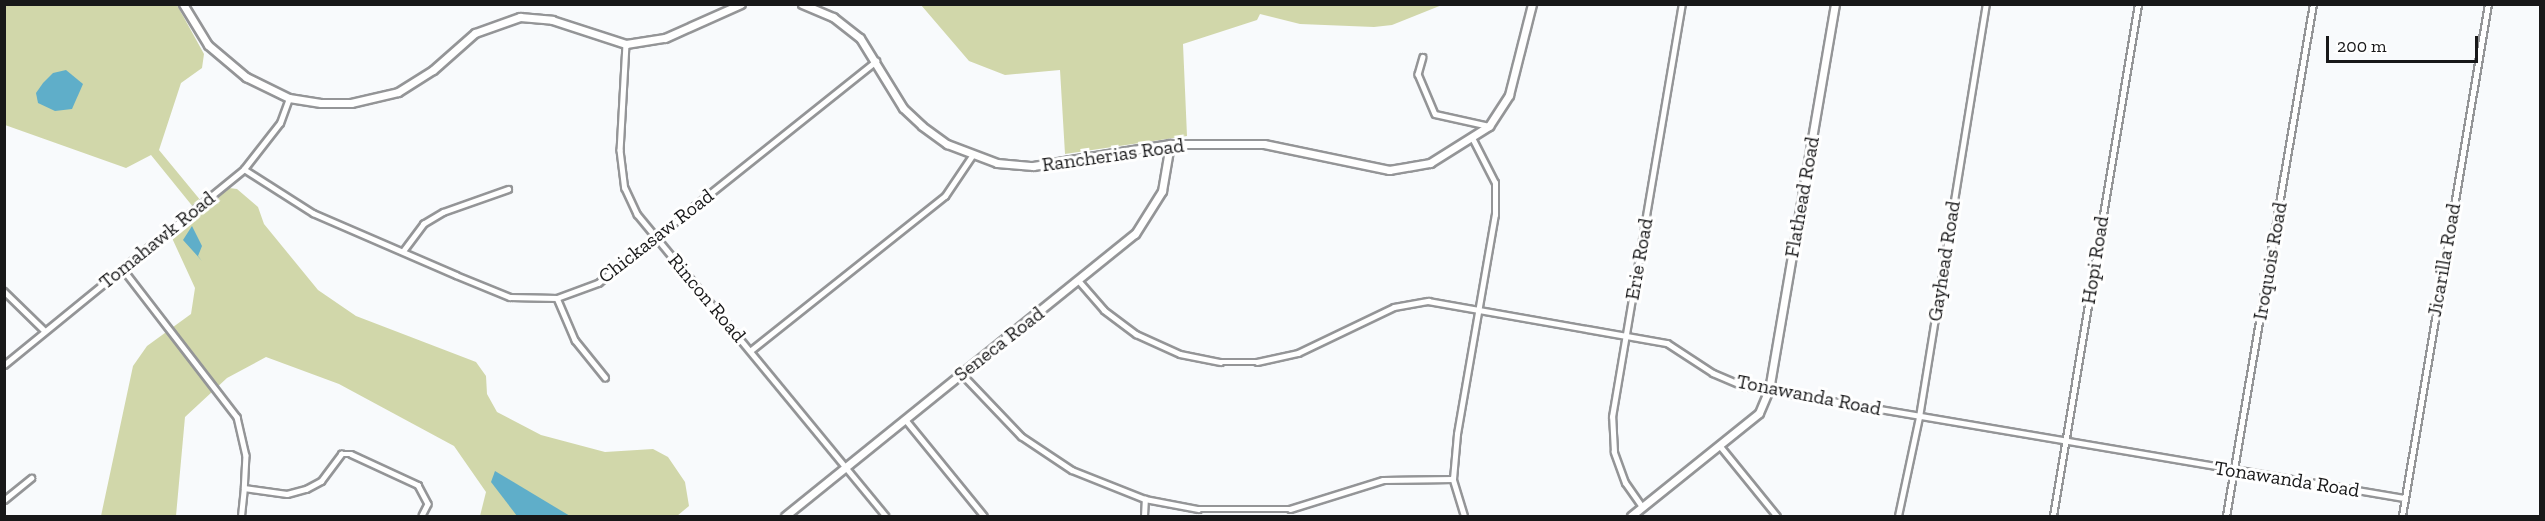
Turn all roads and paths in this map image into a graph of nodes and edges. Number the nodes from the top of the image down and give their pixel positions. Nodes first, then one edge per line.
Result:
1 (183, 4) edge
2 (741, 4) edge
3 (802, 4) edge
4 (1532, 4) edge
5 (1682, 4) edge
6 (1835, 4) edge
7 (1986, 4) edge
8 (2138, 4) edge
9 (2313, 4) edge
10 (2488, 4) edge
11 (626, 44) junction
12 (1423, 57) dead end
13 (876, 61) junction
14 (289, 98) junction
15 (1489, 126) junction
16 (1473, 140) junction
17 (1170, 144) junction
18 (972, 156) junction
19 (244, 169) junction
20 (508, 189) dead end
21 (655, 236) junction
22 (403, 251) junction
23 (123, 269) junction
24 (1079, 281) junction
25 (4, 291) edge
26 (557, 298) junction
27 (1480, 309) junction
28 (45, 331) junction
29 (1627, 332) junction
30 (750, 351) junction
31 (4, 365) edge
32 (962, 374) junction
33 (605, 376) dead end
34 (1769, 390) junction
35 (1919, 417) junction
36 (905, 419) junction
37 (2065, 442) junction
38 (1721, 447) junction
39 (845, 467) junction
40 (2234, 471) junction
41 (32, 478) dead end
42 (1453, 479) junction
43 (244, 488) junction
44 (2404, 498) junction
45 (4, 500) edge
46 (1145, 500) junction
47 (1642, 507) junction
48 (1290, 509) junction
49 (241, 516) edge
50 (422, 516) edge
51 (785, 516) edge
52 (886, 516) edge
53 (984, 516) edge
54 (1144, 516) edge
55 (1292, 516) edge
56 (1464, 516) edge
57 (1631, 516) edge
58 (1777, 516) edge
59 (1898, 516) edge
60 (2053, 516) edge
61 (2226, 516) edge
62 (2402, 516) edge

1 - 14 street
2 - 11 street
3 - 13 street, Rancherias Road
4 - 15 street, Rancherias Road
5 - 29 street, Erie Road
6 - 34 street, Flathead Road
7 - 35 street, Gayhead Road
8 - 37 street, Hopi Road
9 - 40 street, Iroquois Road
10 - 44 street, Jicarilla Road
11 - 14 street
11 - 21 street, Rincon Road
12 - 15 street
13 - 18 street, Rancherias Road
13 - 21 street, Chickasaw Road
14 - 19 street, Tomahawk Road
15 - 16 street, Rancherias Road
16 - 17 street, Rancherias Road
16 - 27 street
17 - 18 street, Rancherias Road
17 - 24 street, Seneca Road
18 - 30 street
19 - 22 street, Chickasaw Road
19 - 23 street, Tomahawk Road
20 - 22 street
21 - 26 street, Chickasaw Road
21 - 30 street, Rincon Road
22 - 26 street, Chickasaw Road
23 - 28 street, Tomahawk Road
23 - 43 street
24 - 27 street, Tonawanda Road
24 - 32 street, Seneca Road
25 - 28 street
26 - 33 street
27 - 29 street, Tonawanda Road
27 - 42 street
28 - 31 street, Tomahawk Road
29 - 34 street, Tonawanda Road
29 - 47 street, Erie Road
30 - 39 street, Rincon Road
32 - 36 street, Seneca Road
32 - 46 street
34 - 35 street, Tonawanda Road
34 - 38 street, Flathead Road
35 - 37 street, Tonawanda Road
35 - 59 street, Gayhead Road
36 - 39 street, Seneca Road
36 - 53 street
37 - 40 street, Tonawanda Road
37 - 60 street, Hopi Road
38 - 47 street, Flathead Road
38 - 58 street
39 - 51 street, Seneca Road
39 - 52 street, Rincon Road
40 - 44 street, Tonawanda Road
40 - 61 street, Iroquois Road
41 - 45 street
42 - 48 street
42 - 56 street
43 - 49 street
43 - 50 street
44 - 62 street, Jicarilla Road
46 - 48 street
46 - 54 street
47 - 57 street, Flathead Road
48 - 55 street

